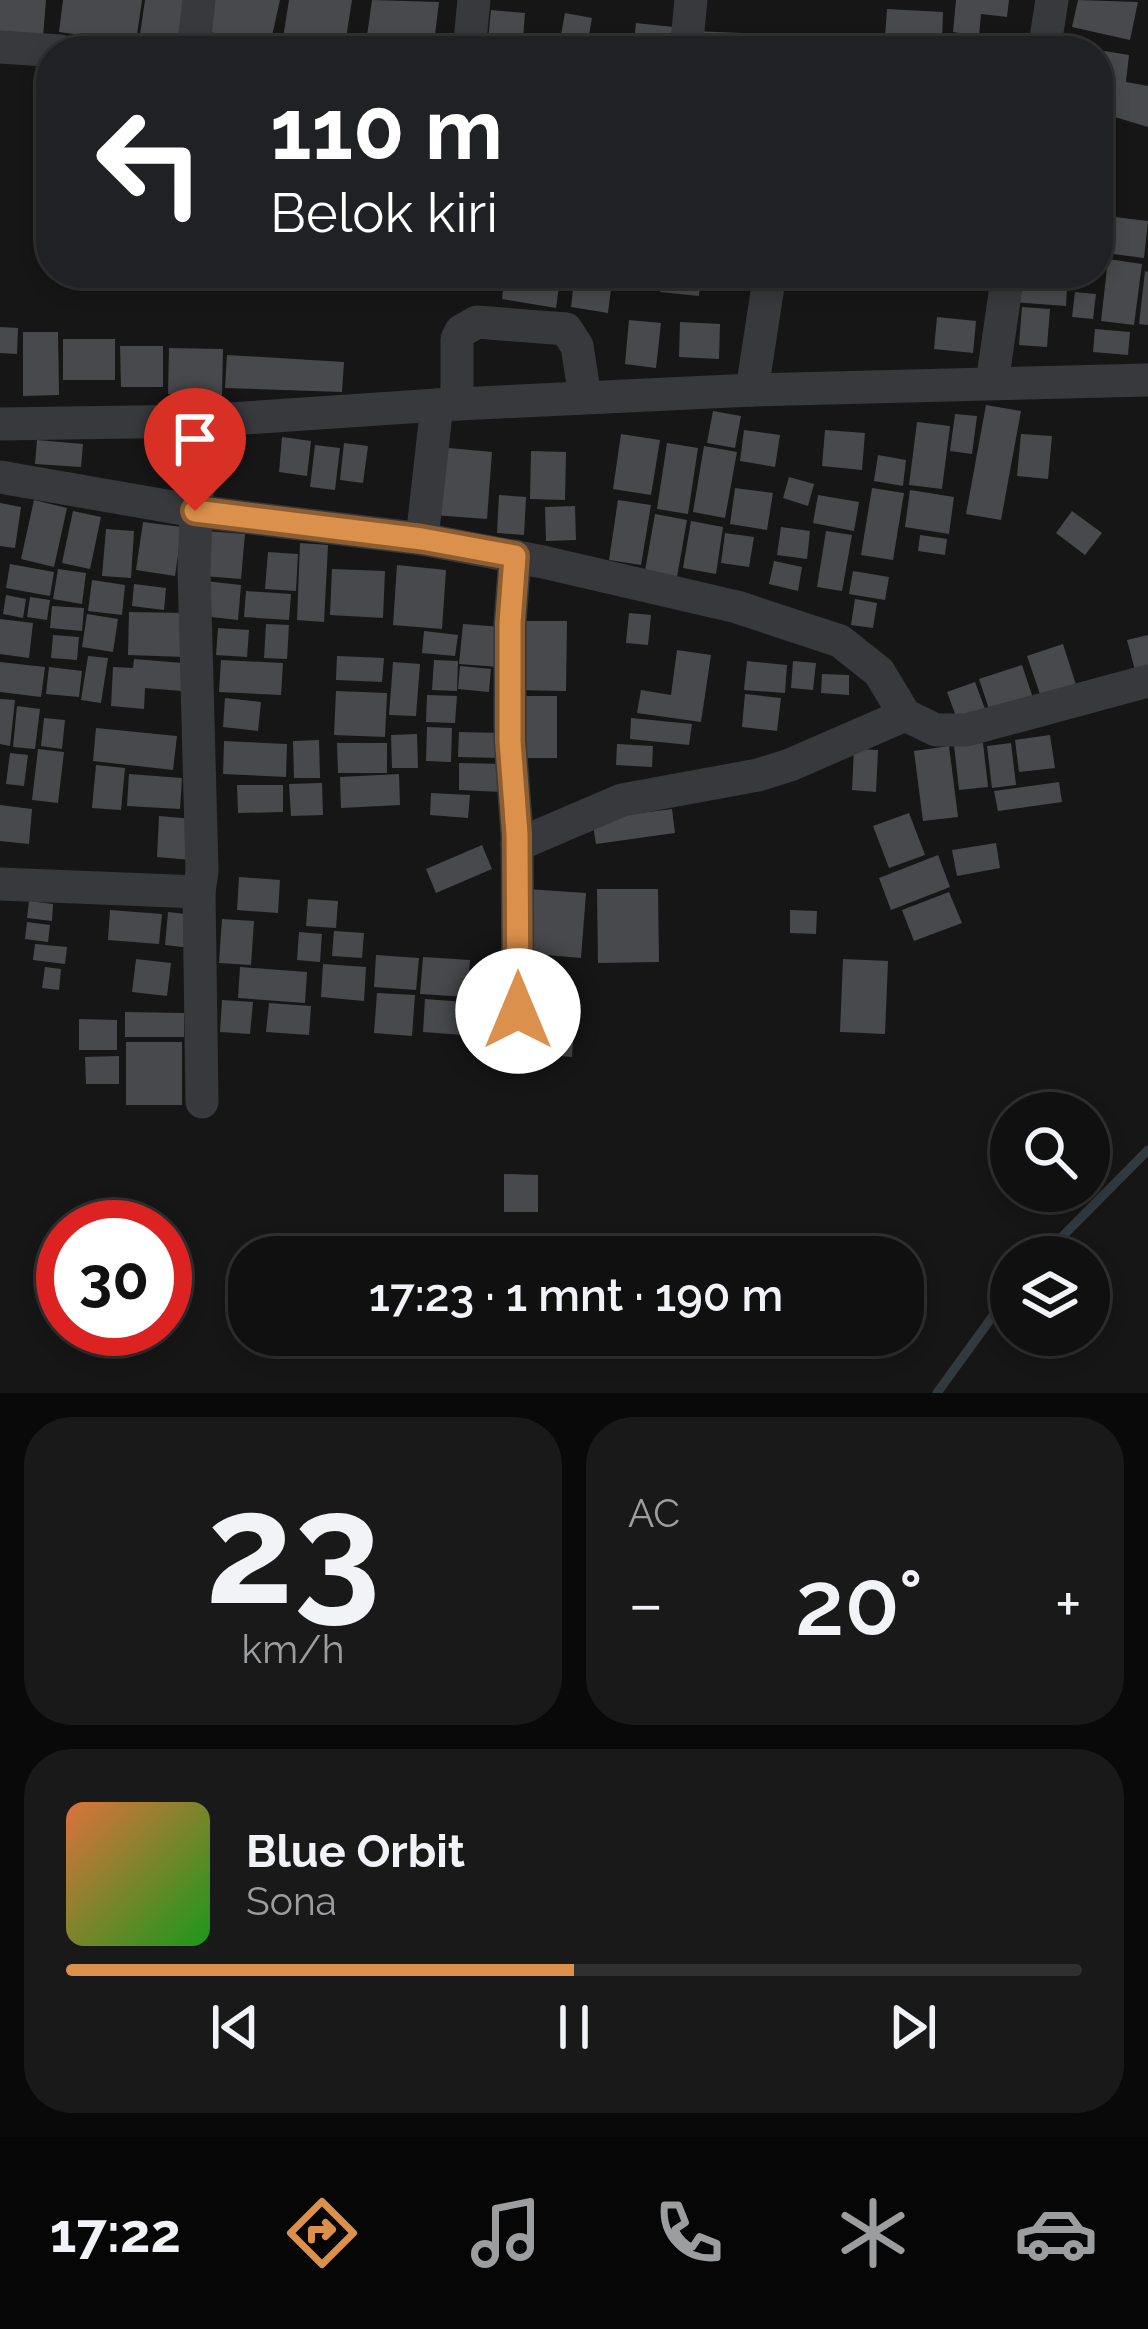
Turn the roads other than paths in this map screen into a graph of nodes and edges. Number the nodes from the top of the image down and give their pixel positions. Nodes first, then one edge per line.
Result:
1 (199, 0) edge
2 (474, 0) edge
3 (691, 0) edge
4 (1052, 0) edge
5 (195, 36) edge
6 (470, 36) edge
7 (687, 36) edge
8 (1046, 36) edge
9 (0, 47) edge
10 (36, 49) edge
11 (768, 288) edge
12 (1006, 288) edge
13 (1148, 380) edge
14 (992, 383) junction
15 (752, 390) junction
16 (585, 397) junction
17 (447, 404) junction
18 (200, 421) junction
19 (0, 424) edge
20 (0, 477) edge
21 (195, 511) junction
22 (422, 539) junction
23 (515, 556) junction
24 (1148, 681) edge
25 (894, 696) junction
26 (516, 827) junction
27 (200, 871) junction
28 (0, 884) edge
29 (518, 1011) dead end
30 (202, 1102) dead end

1 - 5 street
2 - 6 street
3 - 7 street
4 - 8 street
9 - 10 street
11 - 15 street
12 - 14 street
13 - 14 street
14 - 15 street
15 - 16 street
16 - 17 street
16 - 17 street
17 - 18 street
17 - 22 street
18 - 19 street
18 - 21 street
20 - 21 street
21 - 22 street
21 - 27 street
22 - 23 street
23 - 25 street
23 - 26 street
24 - 25 street
25 - 26 street
26 - 29 street
27 - 28 street
27 - 30 street

